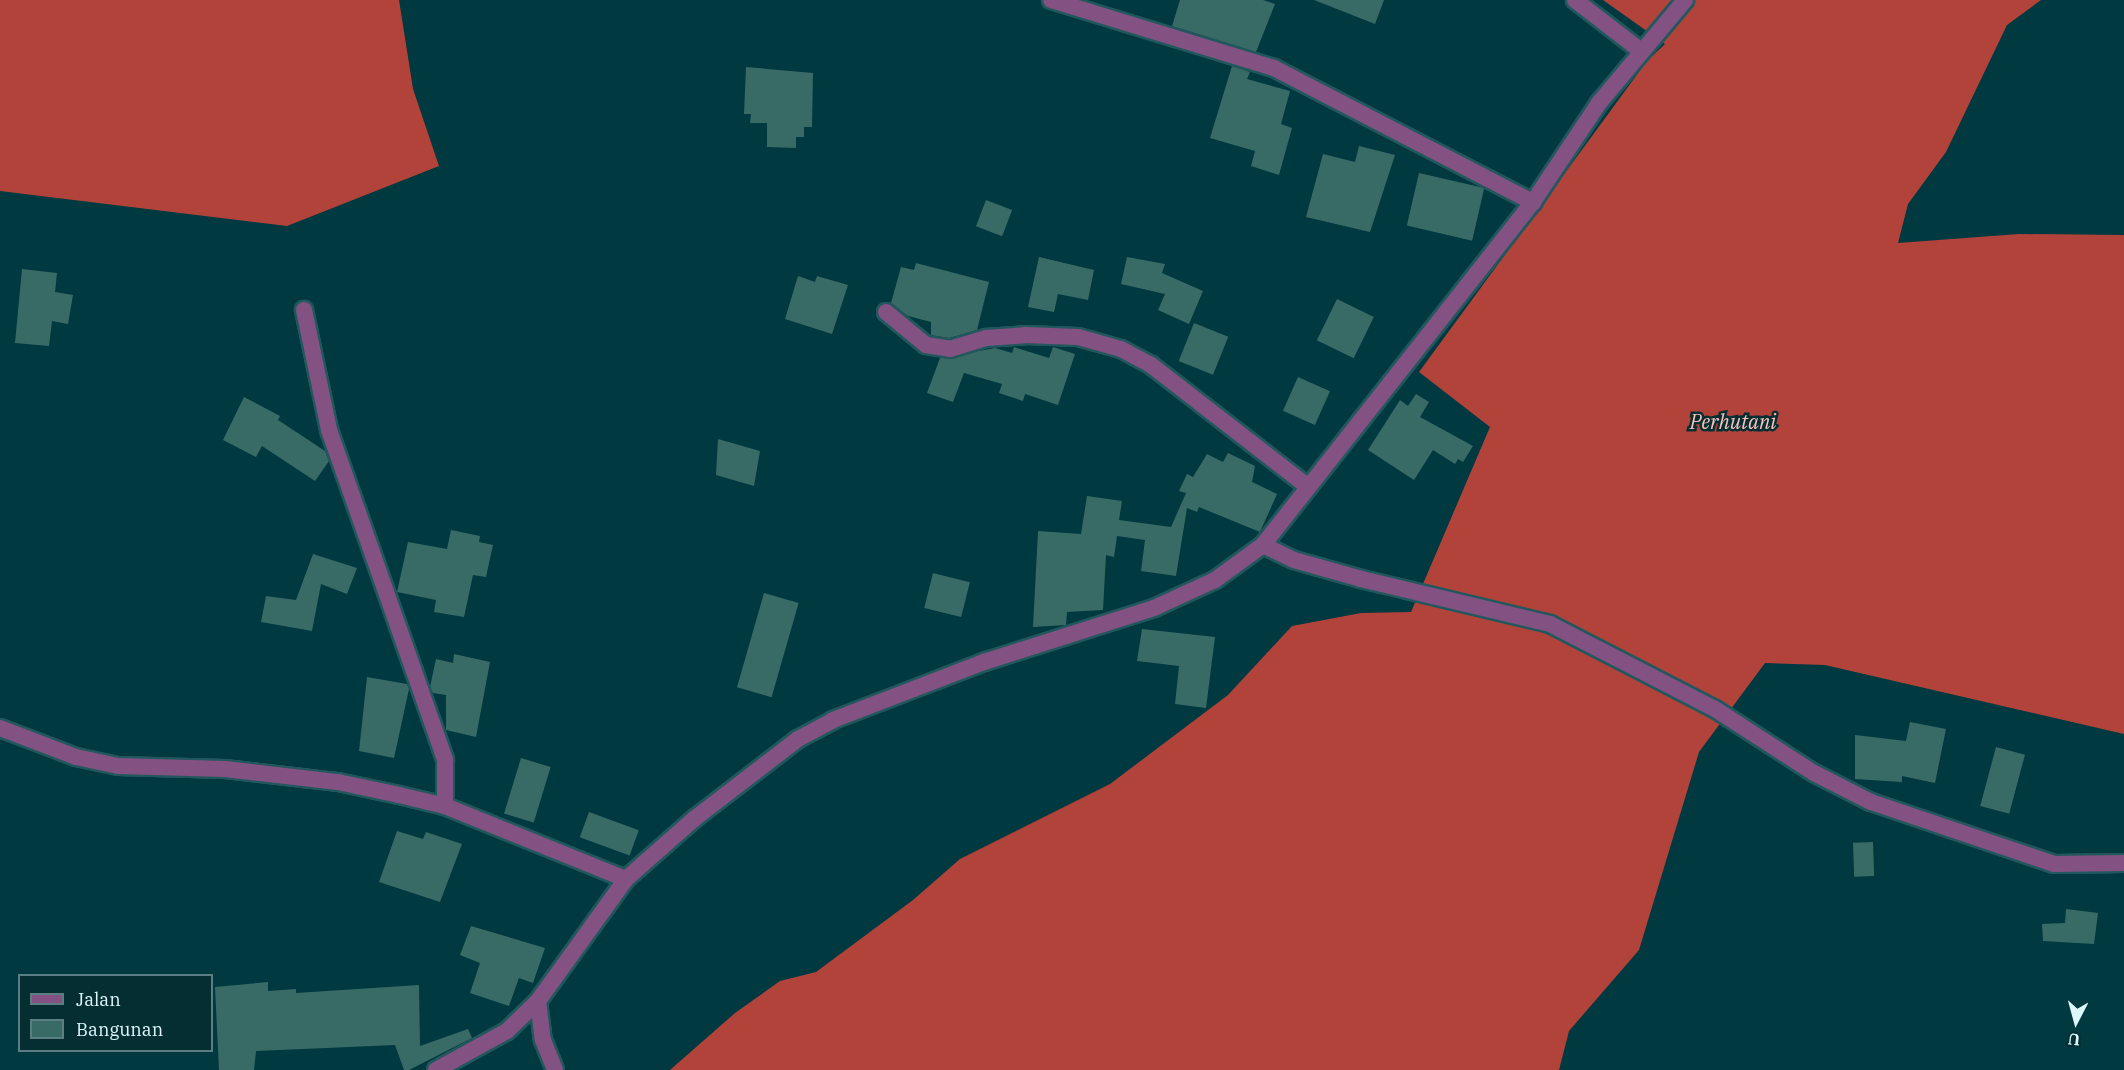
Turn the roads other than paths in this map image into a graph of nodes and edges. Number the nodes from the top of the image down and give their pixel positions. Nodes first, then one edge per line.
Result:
1 (1051, 0) edge
2 (1575, 0) edge
3 (1685, 0) edge
4 (1641, 51) junction
5 (1533, 202) junction
6 (304, 310) dead end
7 (886, 312) dead end
8 (1308, 487) junction
9 (1263, 545) junction
10 (0, 728) edge
11 (445, 806) junction
12 (2124, 863) edge
13 (626, 879) junction
14 (538, 1001) junction
15 (436, 1070) edge
16 (555, 1070) edge

1 - 5 street
2 - 4 street
3 - 4 street
4 - 5 street
5 - 8 street
6 - 11 street
7 - 8 street
8 - 9 street
9 - 12 street
9 - 13 street
10 - 11 street
11 - 13 street
13 - 14 street
14 - 15 street
14 - 16 street

